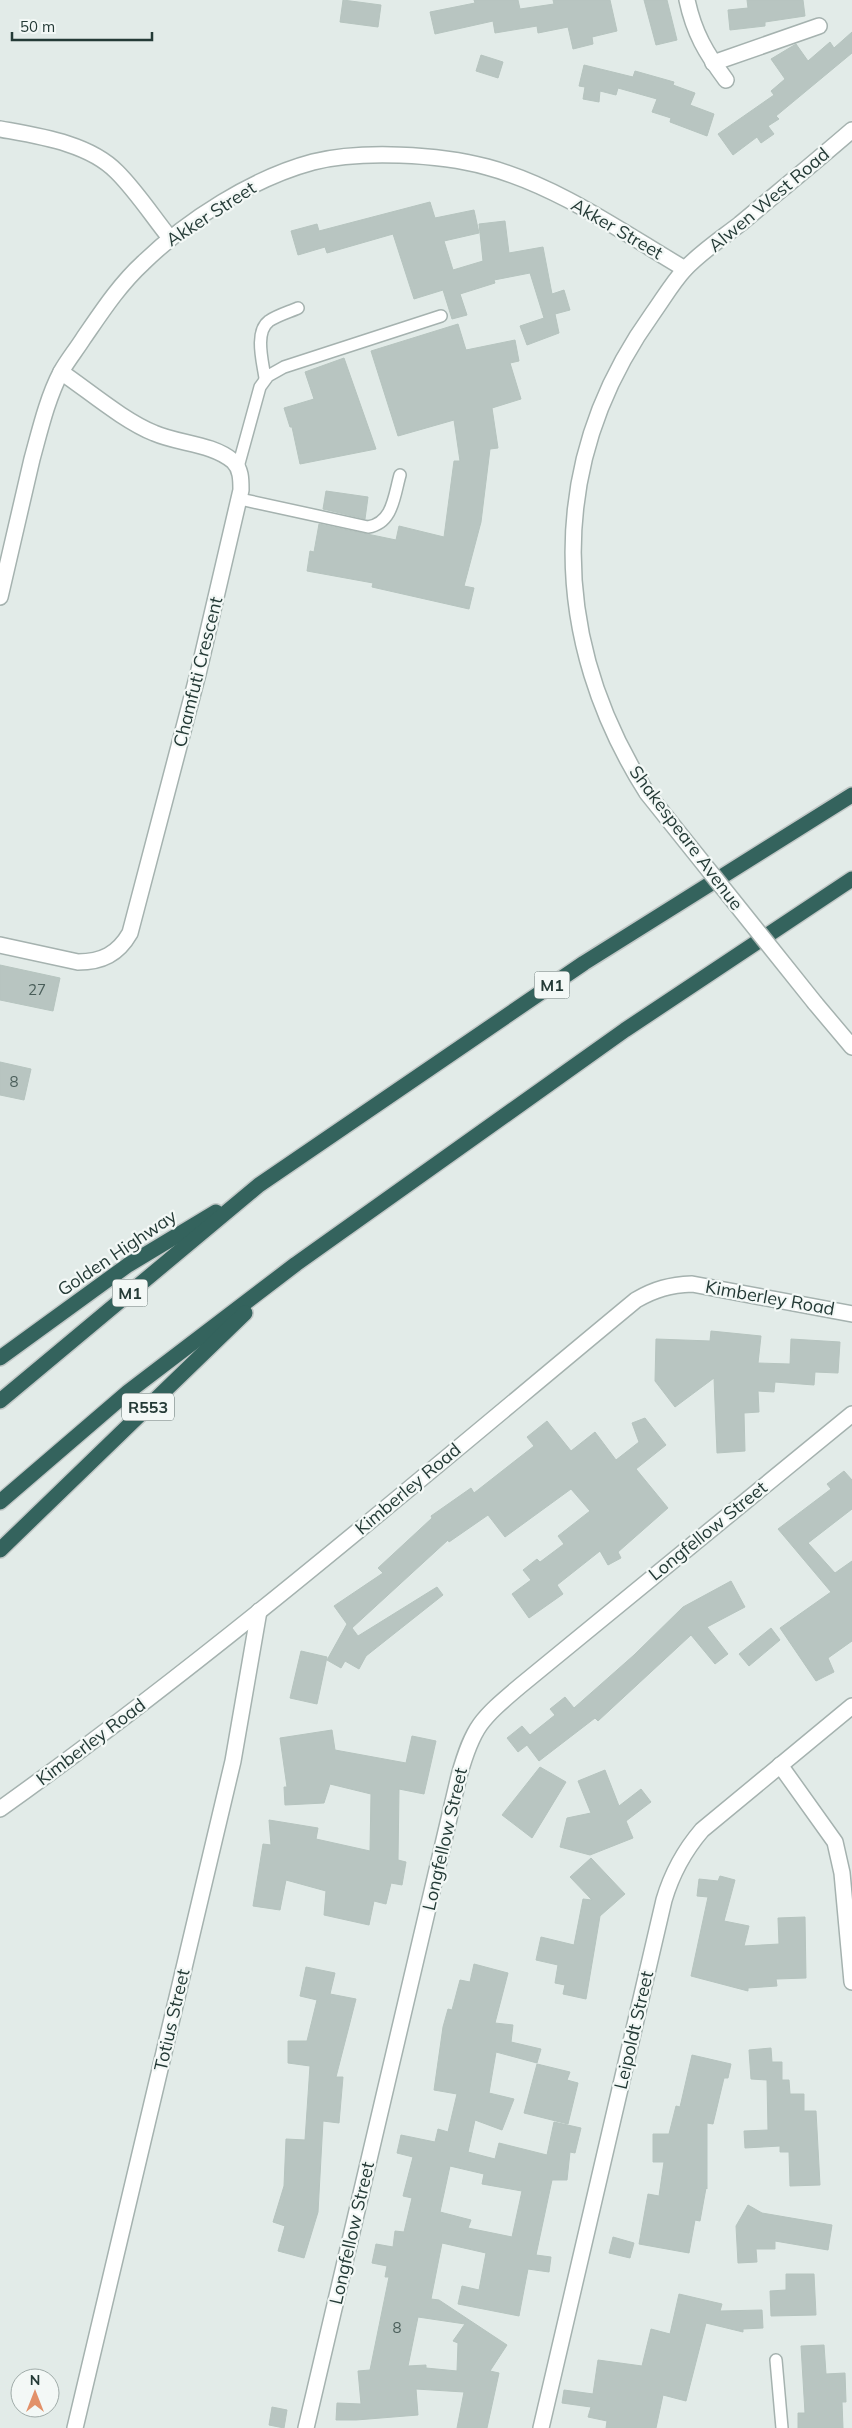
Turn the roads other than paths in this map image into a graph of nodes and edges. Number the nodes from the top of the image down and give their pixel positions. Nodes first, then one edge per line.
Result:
1 (687, 0) edge
2 (818, 26) dead end
3 (713, 63) junction
4 (726, 80) dead end
5 (0, 129) edge
6 (852, 130) edge
7 (170, 238) junction
8 (685, 269) junction
9 (298, 308) dead end
10 (441, 316) dead end
11 (62, 372) junction
12 (265, 378) junction
13 (238, 468) junction
14 (400, 475) dead end
15 (240, 498) junction
16 (5, 554) edge
17 (0, 597) edge
18 (852, 796) edge
19 (852, 879) edge
20 (0, 945) edge
21 (852, 1047) edge
22 (259, 1185) junction
23 (296, 1264) junction
24 (852, 1314) edge
25 (0, 1358) edge
26 (0, 1401) edge
27 (852, 1414) edge
28 (0, 1502) edge
29 (0, 1550) edge
30 (259, 1611) junction
31 (852, 1706) edge
32 (780, 1765) junction
33 (0, 1809) edge
34 (852, 1982) edge
35 (776, 2360) dead end
36 (75, 2428) edge
37 (306, 2428) edge
38 (541, 2428) edge
39 (782, 2428) edge

1 - 3 street
2 - 3 street
3 - 4 street
5 - 7 street
6 - 8 street, Alwen West Road
7 - 8 street, Akker Street
7 - 11 street, Akker Street
8 - 21 street, Shakespeare Avenue, bridge
9 - 12 lane
10 - 12 lane
11 - 13 street
11 - 16 street, Akker Street
12 - 13 lane
13 - 15 street, Chamfuti Crescent
14 - 15 lane
15 - 20 street, Chamfuti Crescent
16 - 17 street, Akker Street
18 - 22 highway, M1
19 - 23 highway
22 - 25 highway, Golden Highway
22 - 26 highway, M1
23 - 28 highway
23 - 29 highway, R553
24 - 30 street, Kimberley Road
27 - 37 street, Longfellow Street
30 - 33 street, Kimberley Road
30 - 36 street, Totius Street
31 - 32 street, Leipoldt Street
32 - 34 street
32 - 38 street, Leipoldt Street
35 - 39 lane

